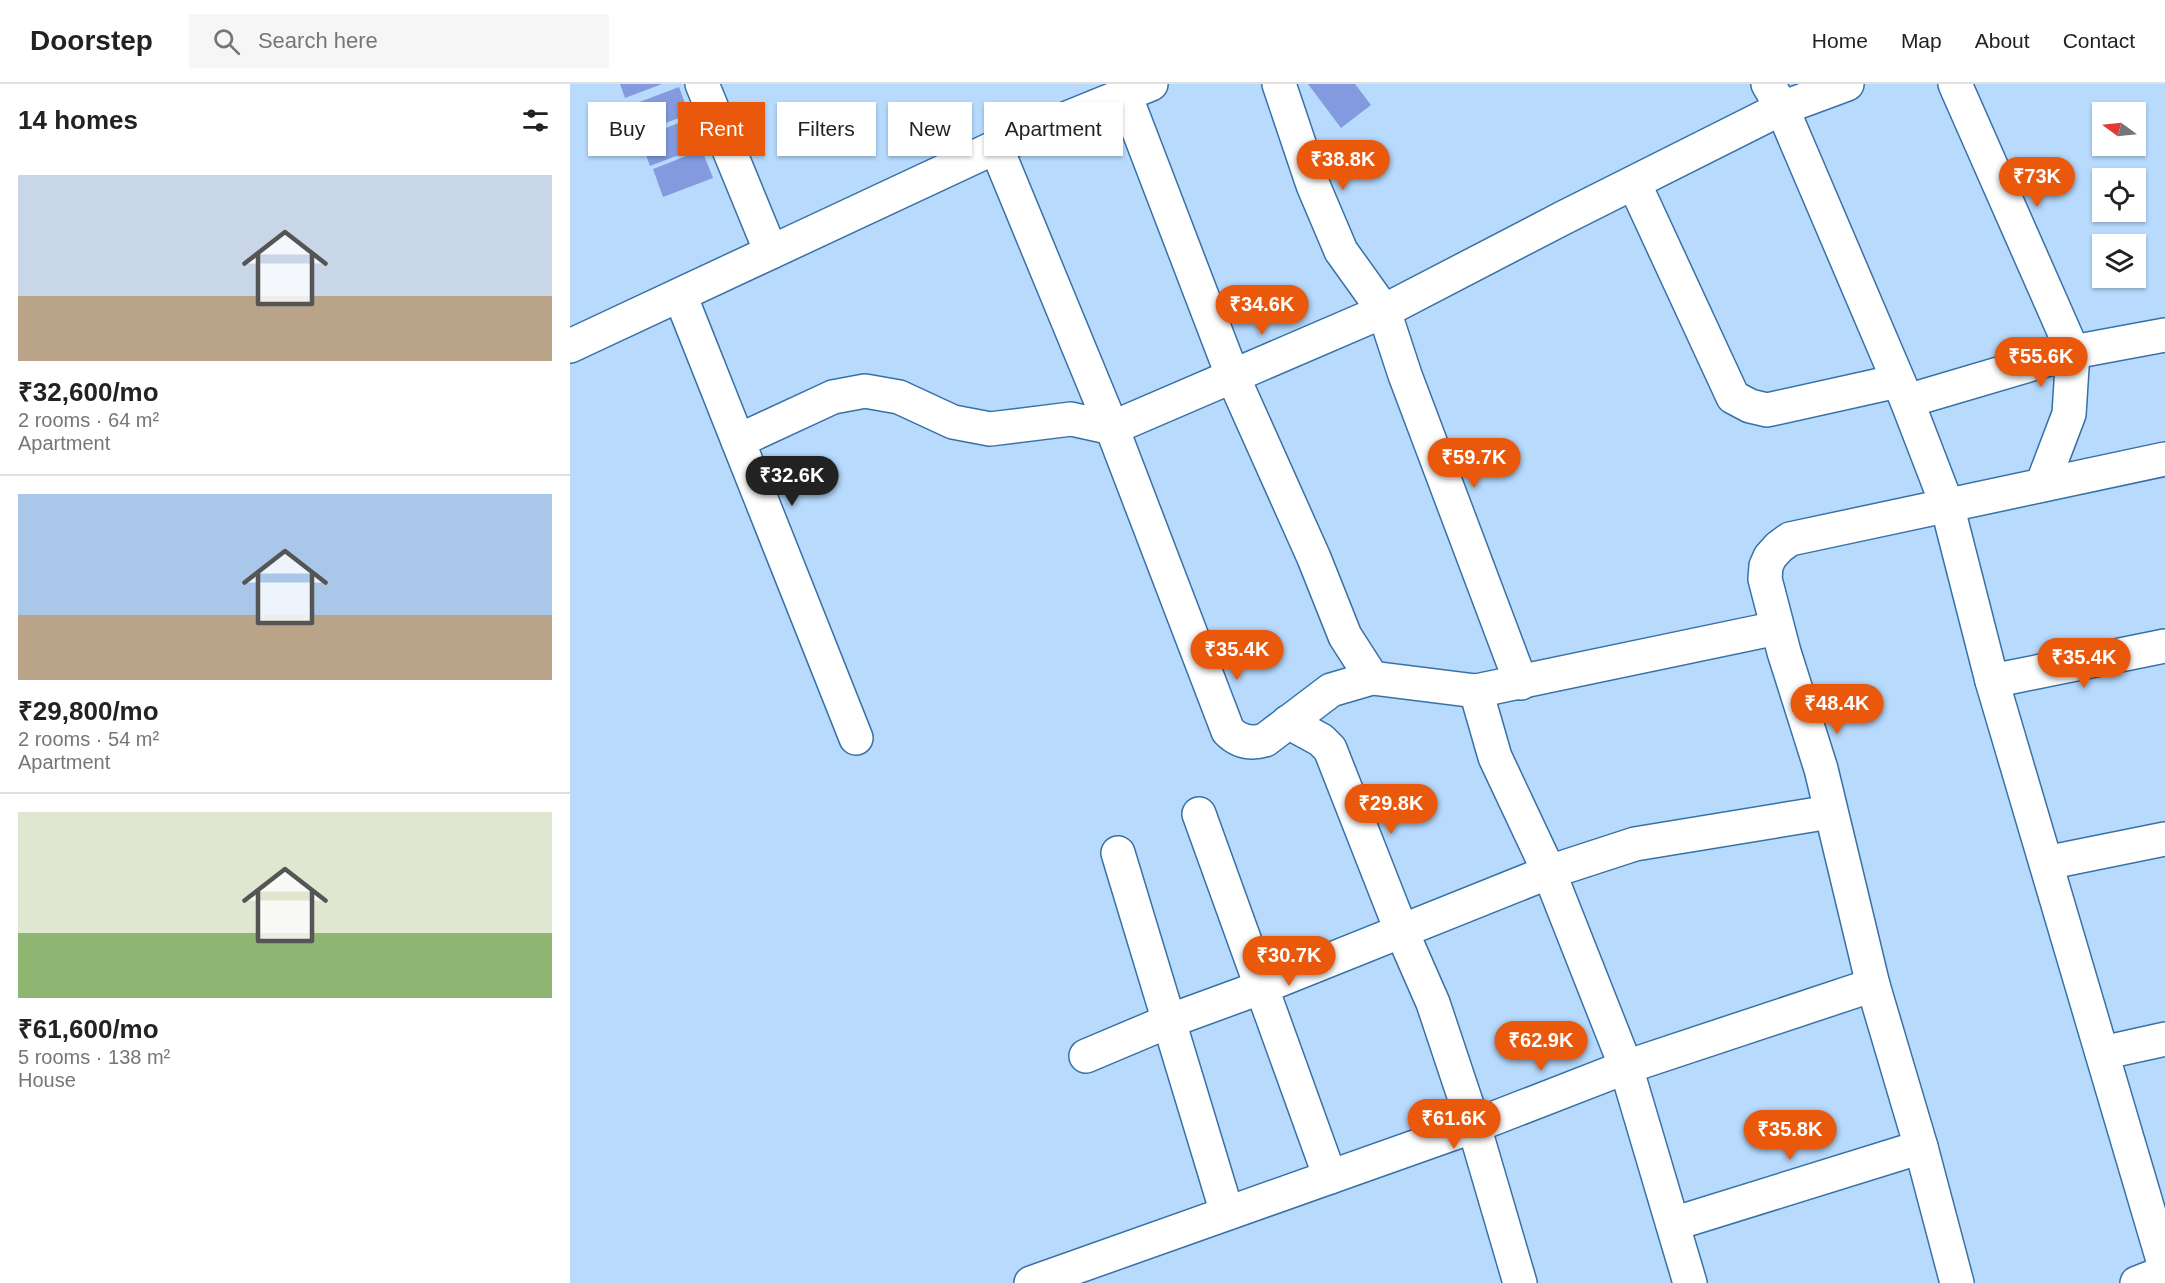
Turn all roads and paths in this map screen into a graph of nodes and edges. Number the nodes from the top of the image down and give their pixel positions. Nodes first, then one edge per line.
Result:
1 (702, 84) edge
2 (1279, 84) edge
3 (1847, 84) edge
4 (1955, 84) edge
5 (1138, 89) edge
6 (1775, 96) edge
7 (1106, 102) edge
8 (984, 153) edge
9 (1000, 156) edge
10 (1634, 183) junction
11 (771, 252) junction
12 (680, 295) junction
13 (1384, 311) junction
14 (2165, 335) edge
15 (570, 346) edge
16 (2073, 352) junction
17 (1233, 376) junction
18 (1902, 391) junction
19 (1112, 428) junction
20 (738, 441) junction
21 (2165, 459) edge
22 (2042, 485) junction
23 (1947, 505) junction
24 (1777, 628) junction
25 (2165, 646) edge
26 (1372, 678) junction
27 (1992, 681) junction
28 (1521, 683) junction
29 (1476, 691) junction
30 (1288, 722) junction
31 (856, 738) dead end
32 (1830, 813) junction
33 (1199, 814) dead end
34 (2165, 839) edge
35 (1118, 853) dead end
36 (2046, 863) junction
37 (1549, 872) junction
38 (1401, 930) junction
39 (1873, 985) junction
40 (1262, 987) junction
41 (1169, 1021) junction
42 (2165, 1039) edge
43 (2102, 1053) junction
44 (1086, 1056) dead end
45 (1626, 1066) junction
46 (1474, 1126) junction
47 (1921, 1148) junction
48 (1330, 1177) junction
49 (1227, 1213) junction
50 (1673, 1224) junction
51 (2165, 1267) edge
52 (2165, 1272) edge
53 (1031, 1283) edge
54 (1520, 1283) edge
55 (1689, 1283) edge
56 (1957, 1283) edge
57 (2137, 1283) edge

1 - 11 street
2 - 13 street
3 - 6 street
4 - 16 street
5 - 7 street
5 - 17 street
6 - 10 street
6 - 18 street
8 - 11 street
9 - 19 street
10 - 13 street
10 - 18 street
11 - 12 street
12 - 15 street
12 - 20 street
13 - 17 street
13 - 28 street
14 - 16 street
16 - 18 street
16 - 22 street
17 - 19 street
17 - 26 street
18 - 23 street
19 - 20 street
19 - 30 street
20 - 31 street
21 - 22 street
22 - 23 street
23 - 24 street
23 - 27 street
24 - 28 street
24 - 32 street
25 - 27 street
26 - 29 street
26 - 30 street
27 - 36 street
28 - 29 street
29 - 37 street
30 - 38 street
32 - 37 street
32 - 39 street
33 - 40 street
34 - 36 street
35 - 41 street
36 - 43 street
37 - 38 street
37 - 45 street
38 - 40 street
38 - 46 street
39 - 45 street
39 - 47 street
40 - 41 street
40 - 48 street
41 - 44 street
41 - 49 street
42 - 43 street
43 - 51 street
45 - 46 street
45 - 50 street
46 - 48 street
46 - 54 street
47 - 50 street
47 - 56 street
48 - 49 street
49 - 53 street
50 - 55 street
52 - 57 street

